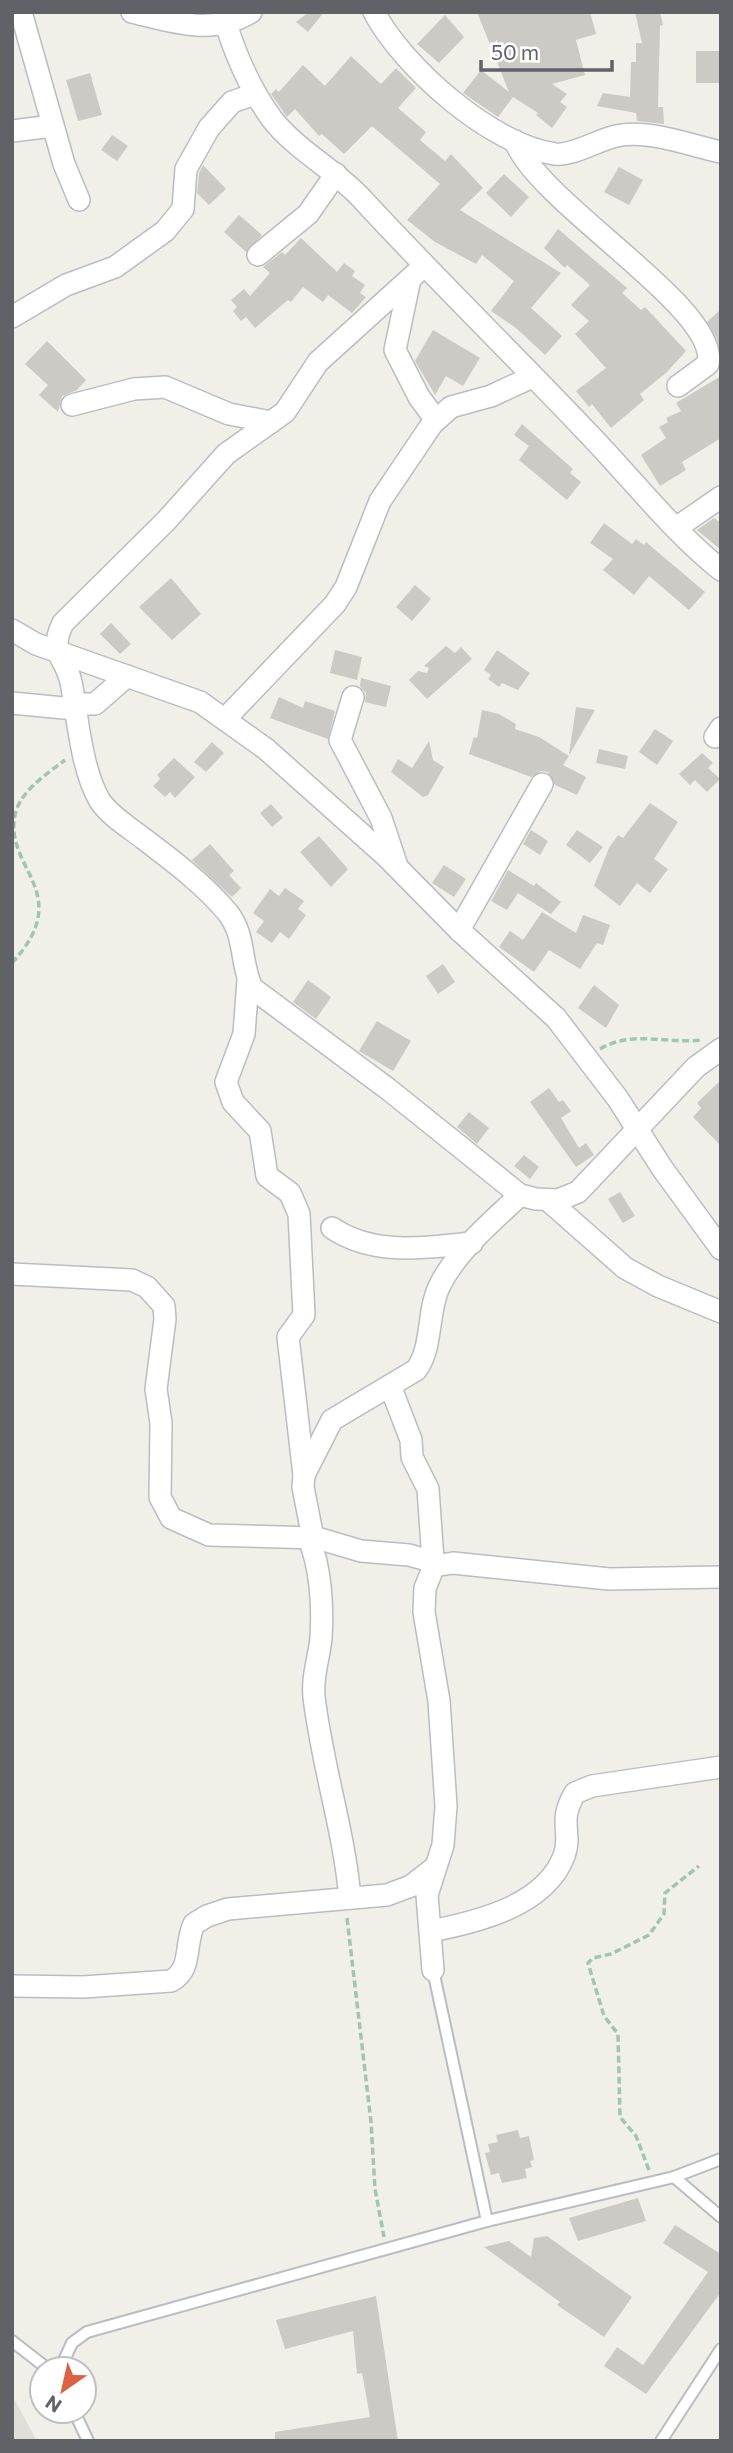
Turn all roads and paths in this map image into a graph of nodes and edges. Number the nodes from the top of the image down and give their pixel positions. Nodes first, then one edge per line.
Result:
1 (21, 12) edge
2 (132, 12) edge
3 (251, 12) edge
4 (374, 12) edge
5 (226, 24) junction
6 (255, 94) junction
7 (53, 126) junction
8 (12, 131) edge
9 (515, 141) junction
10 (718, 156) edge
11 (336, 174) junction
12 (79, 200) dead end
13 (258, 255) dead end
14 (416, 273) junction
15 (12, 317) edge
16 (532, 377) junction
17 (678, 386) dead end
18 (72, 405) dead end
19 (436, 421) junction
20 (271, 422) junction
21 (721, 497) edge
22 (676, 528) junction
23 (721, 570) edge
24 (12, 630) edge
25 (55, 649) junction
26 (127, 676) junction
27 (353, 697) dead end
28 (12, 703) edge
29 (74, 706) junction
30 (226, 718) junction
31 (82, 744) junction
32 (542, 784) dead end
33 (398, 869) junction
34 (459, 930) junction
35 (12, 963) edge
36 (248, 980) junction
37 (715, 1044) edge
38 (586, 1057) junction
39 (637, 1129) junction
40 (520, 1195) junction
41 (549, 1201) junction
42 (332, 1228) dead end
43 (472, 1243) junction
44 (721, 1249) edge
45 (12, 1273) edge
46 (721, 1312) edge
47 (391, 1388) junction
48 (304, 1475) junction
49 (310, 1538) junction
50 (437, 1562) junction
51 (721, 1577) edge
52 (721, 1767) edge
53 (699, 1866) dead end
54 (435, 1867) junction
55 (347, 1898) junction
56 (431, 1931) junction
57 (433, 1970) joint
58 (12, 1986) edge
59 (721, 2159) edge
60 (674, 2177) junction
61 (653, 2182) junction
62 (721, 2217) edge
63 (487, 2221) junction
64 (386, 2249) junction
65 (12, 2341) edge
66 (721, 2349) edge
67 (30, 2355) edge
68 (66, 2355) edge
69 (81, 2425) edge
70 (88, 2441) edge
71 (661, 2441) edge

1 - 7 street
2 - 5 street
3 - 5 street
4 - 9 street
5 - 6 street
6 - 11 street
6 - 15 street
7 - 8 street
7 - 12 street
9 - 10 street
9 - 17 street
11 - 13 street
11 - 14 street
14 - 16 street
14 - 19 street
14 - 20 street
16 - 19 street
16 - 22 street
18 - 20 street
19 - 30 street
20 - 25 street
21 - 22 street
22 - 23 street
24 - 25 street
25 - 26 street
25 - 29 street
26 - 29 street
26 - 30 street
27 - 33 street
28 - 29 street
29 - 31 street
30 - 33 street
31 - 35 path
31 - 36 street
32 - 34 street
33 - 34 street
34 - 38 street
36 - 40 street
36 - 48 street
37 - 38 path
37 - 39 street
38 - 39 street
39 - 41 street
39 - 44 street
40 - 41 street
40 - 43 street
41 - 46 street
42 - 43 street
43 - 47 street
45 - 49 street
47 - 48 street
47 - 50 street
48 - 49 street
49 - 50 street
49 - 55 street
50 - 51 street
50 - 54 street
52 - 56 street
53 - 61 path
54 - 55 street
54 - 56 street
55 - 58 street
55 - 64 path
56 - 57 street
57 - 63 lane
59 - 60 lane
60 - 61 lane
60 - 62 lane
61 - 63 lane
63 - 64 lane
64 - 68 lane
65 - 67 lane
66 - 71 lane
69 - 70 lane

